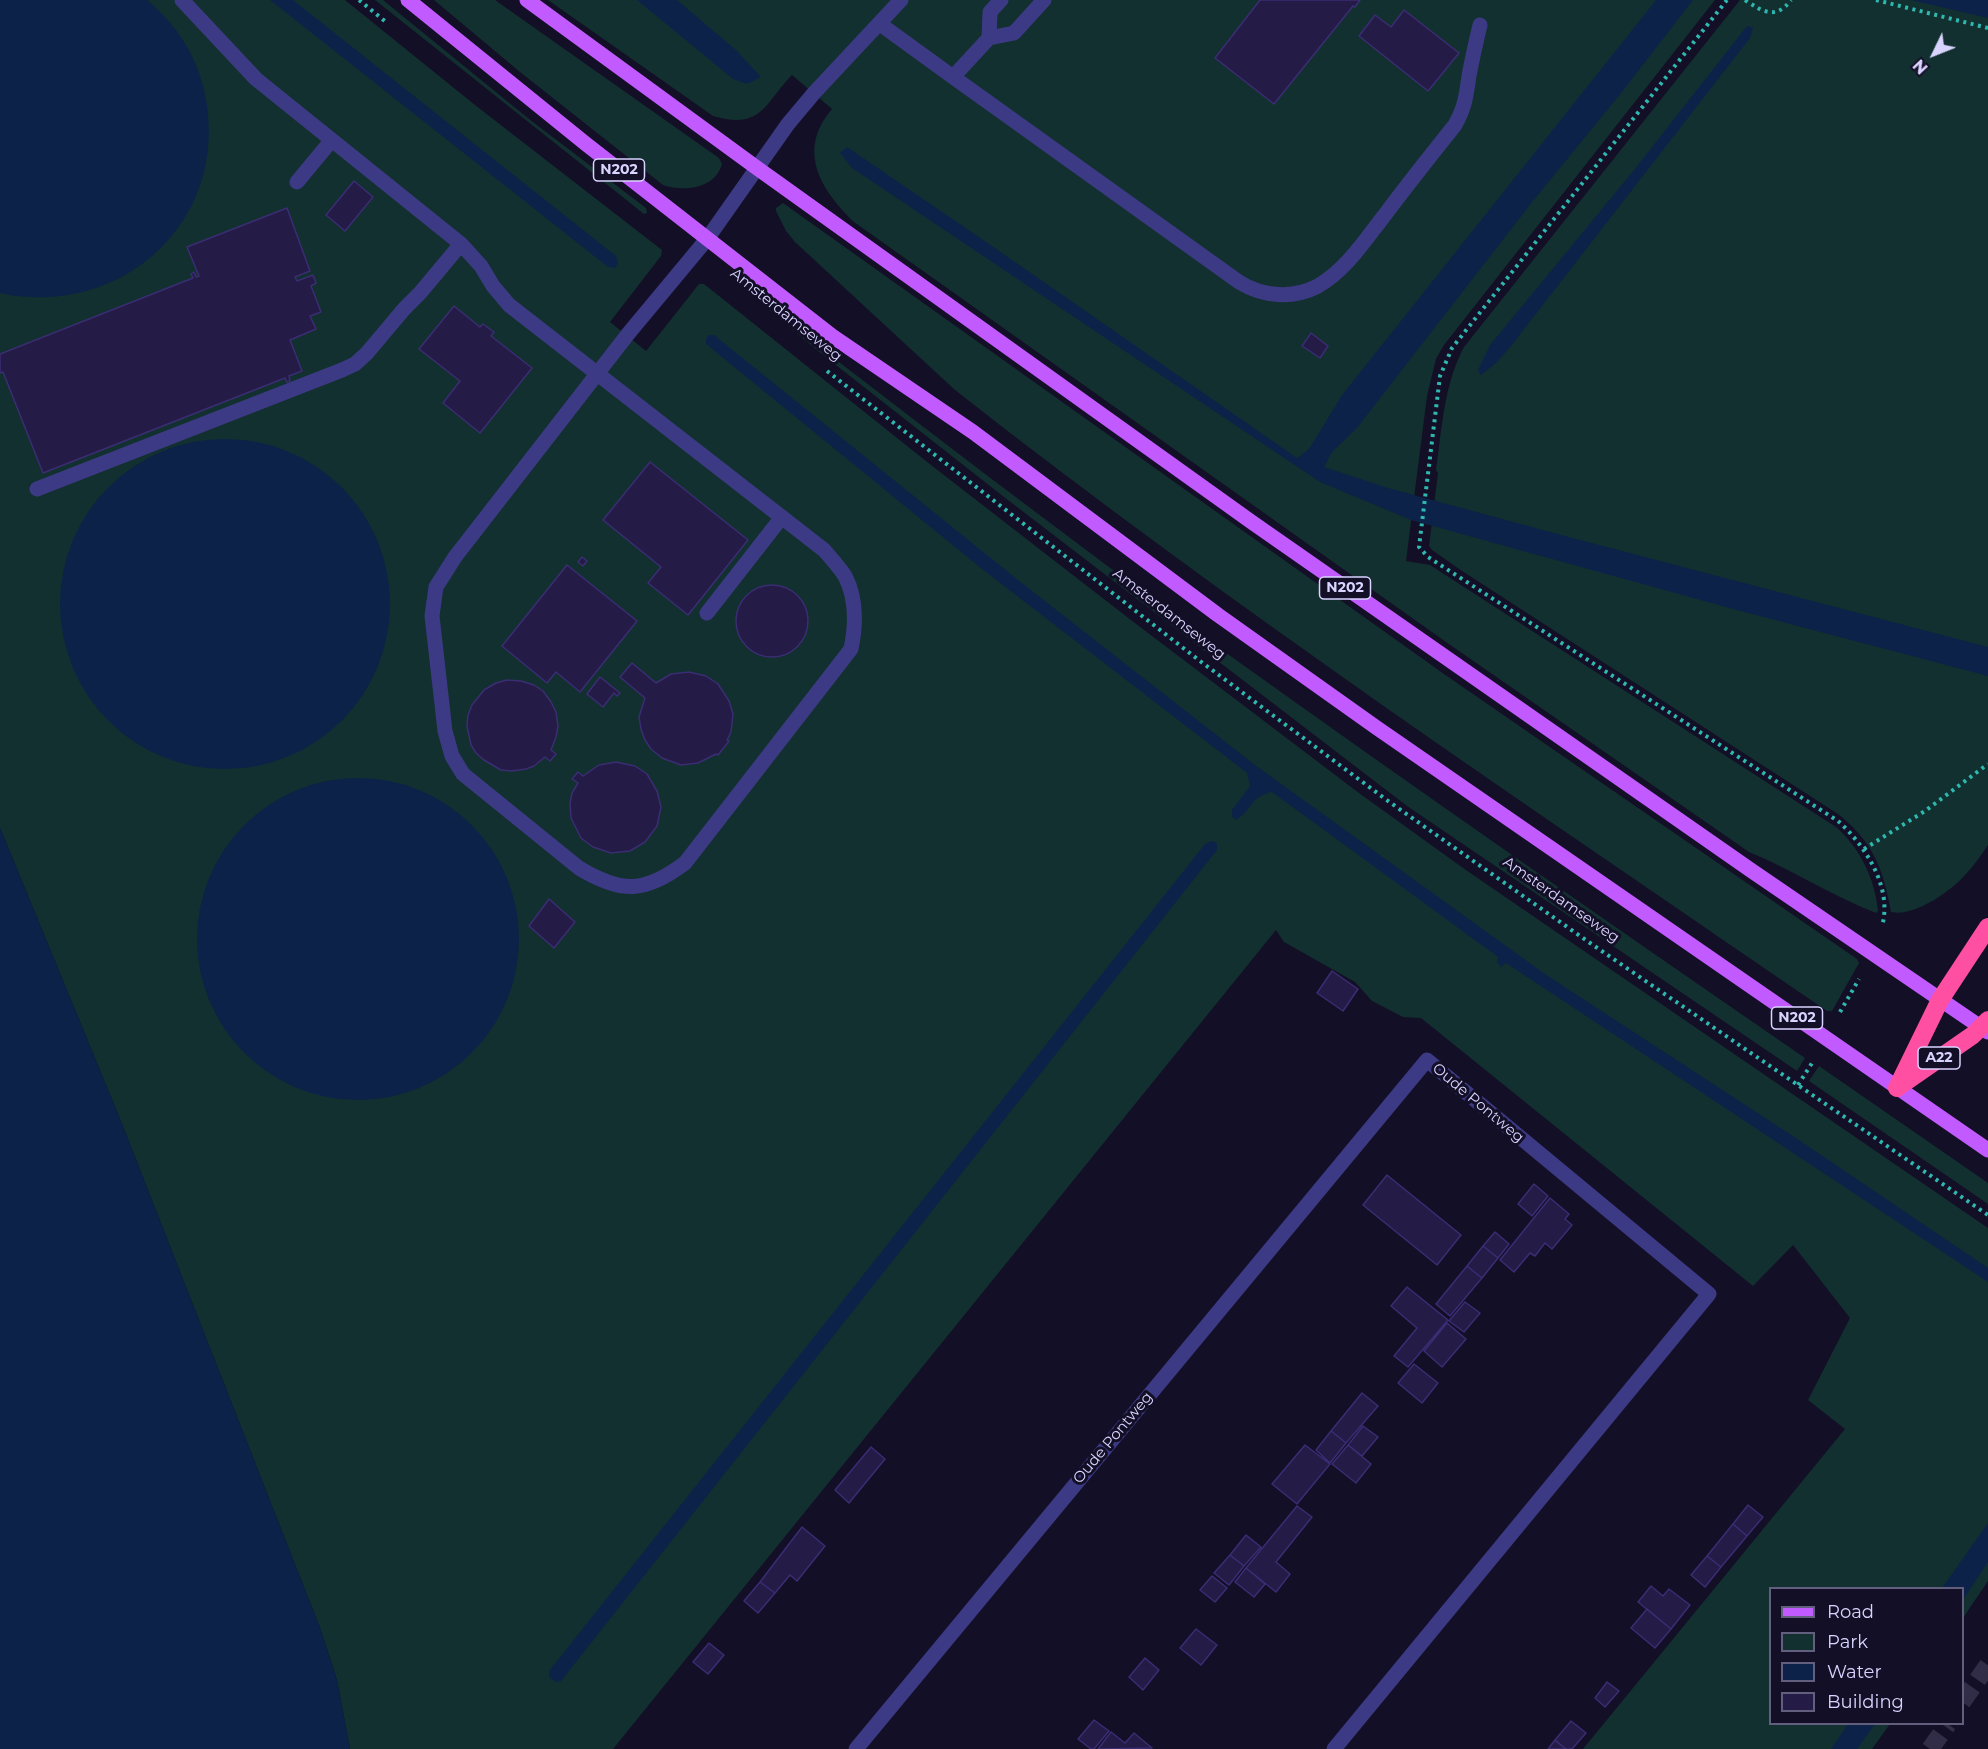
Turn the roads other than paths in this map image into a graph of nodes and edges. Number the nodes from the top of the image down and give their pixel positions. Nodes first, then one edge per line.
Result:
1 (182, 0) edge
2 (408, 0) edge
3 (527, 0) edge
4 (901, 0) edge
5 (1001, 0) edge
6 (1044, 0) edge
7 (880, 24) junction
8 (1480, 25) dead end
9 (989, 38) junction
10 (953, 77) junction
11 (331, 141) junction
12 (757, 168) junction
13 (297, 182) dead end
14 (707, 239) junction
15 (460, 244) junction
16 (598, 373) junction
17 (37, 489) dead end
18 (782, 517) junction
19 (707, 614) dead end
20 (1988, 927) edge
21 (1940, 1000) junction
22 (1986, 1027) edge
23 (1897, 1088) junction
24 (1988, 1150) edge
25 (856, 1749) edge
26 (1334, 1749) edge

1 - 11 street
2 - 14 main road, Amsterdamseweg / N202
3 - 12 main road, N202
4 - 7 street
5 - 9 street
6 - 9 street
7 - 10 street
7 - 12 street
8 - 10 street
9 - 10 street
11 - 13 street
11 - 15 street
12 - 14 street
12 - 21 main road, N202
14 - 16 street
14 - 23 main road, Amsterdamseweg / N202
15 - 16 street
15 - 17 street
16 - 18 street
16 - 18 street
18 - 19 street
20 - 21 highway, A22
21 - 22 main road, N202
21 - 23 highway, A22
22 - 23 highway, A22
23 - 24 main road, Amsterdamseweg / N202
25 - 26 street, Oude Pontweg

